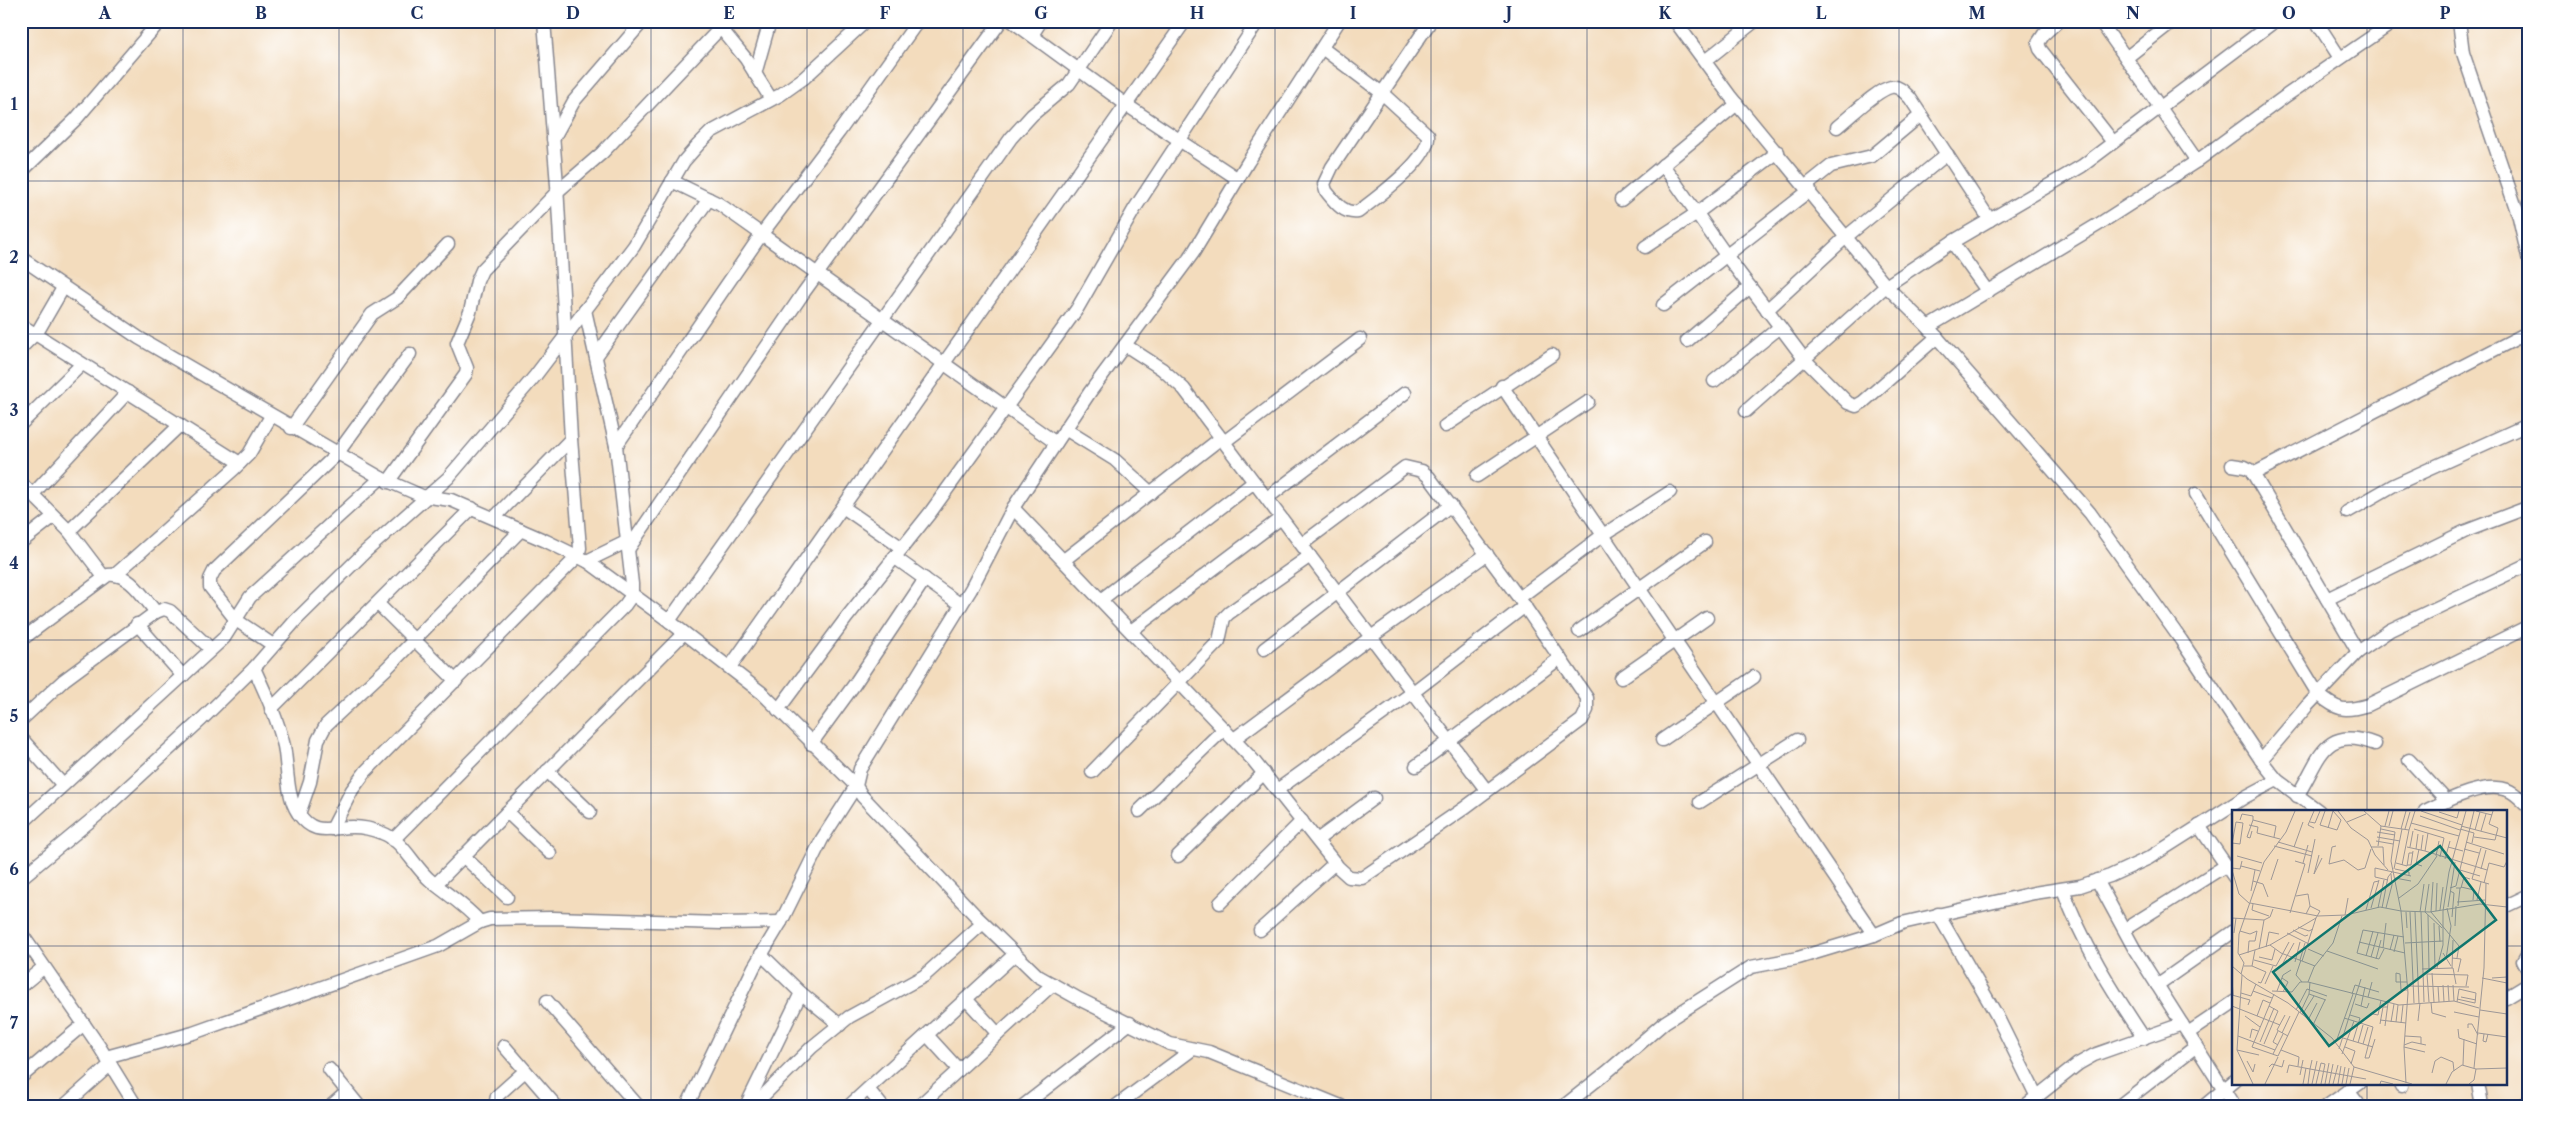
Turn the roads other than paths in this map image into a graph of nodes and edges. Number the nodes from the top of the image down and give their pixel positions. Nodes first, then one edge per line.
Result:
1 (160, 21) edge
2 (544, 21) edge
3 (643, 21) edge
4 (770, 21) edge
5 (866, 21) edge
6 (918, 21) edge
7 (1001, 21) edge
8 (1012, 21) edge
9 (1041, 21) edge
10 (1112, 21) edge
11 (1185, 21) edge
12 (1258, 21) edge
13 (1339, 21) edge
14 (1429, 21) edge
15 (1675, 21) edge
16 (1755, 21) edge
17 (2058, 21) edge
18 (2100, 21) edge
19 (2173, 21) edge
20 (2275, 21) edge
21 (2316, 21) edge
22 (2395, 21) edge
23 (2459, 21) edge
24 (721, 24) edge
25 (1032, 35) junction
26 (1322, 48) junction
27 (2126, 58) junction
28 (2340, 58) junction
29 (1704, 61) junction
30 (1080, 69) junction
31 (755, 74) junction
32 (1382, 93) junction
33 (771, 99) junction
34 (1737, 104) junction
35 (1128, 106) junction
36 (2159, 107) junction
37 (1922, 115) junction
38 (1837, 127) dead end
39 (554, 139) junction
40 (1181, 140) junction
41 (2113, 142) junction
42 (1778, 152) junction
43 (1947, 154) junction
44 (2197, 161) junction
45 (1663, 165) junction
46 (21, 172) edge
47 (1238, 179) junction
48 (672, 181) junction
49 (1808, 188) junction
50 (558, 191) junction
51 (709, 200) junction
52 (1621, 200) dead end
53 (1696, 212) junction
54 (1990, 220) junction
55 (760, 234) junction
56 (1847, 236) junction
57 (1952, 242) junction
58 (448, 244) dead end
59 (1645, 247) dead end
60 (1726, 255) junction
61 (21, 258) edge
62 (2529, 262) edge
63 (817, 274) junction
64 (1886, 286) junction
65 (1750, 287) junction
66 (63, 288) junction
67 (1988, 292) junction
68 (1663, 305) dead end
69 (585, 310) junction
70 (1767, 310) junction
71 (882, 320) junction
72 (21, 325) edge
73 (1780, 327) junction
74 (1928, 327) junction
75 (567, 332) junction
76 (2529, 332) edge
77 (35, 334) junction
78 (1937, 338) junction
79 (1360, 339) dead end
80 (1687, 341) dead end
81 (1125, 345) junction
82 (21, 348) edge
83 (410, 354) dead end
84 (1552, 354) dead end
85 (597, 355) junction
86 (1805, 360) junction
87 (945, 362) junction
88 (82, 364) junction
89 (1714, 381) dead end
90 (1502, 386) junction
91 (128, 392) junction
92 (1405, 393) dead end
93 (1588, 402) dead end
94 (1006, 407) junction
95 (1746, 411) dead end
96 (271, 416) junction
97 (21, 424) edge
98 (2529, 424) edge
99 (180, 425) junction
100 (1445, 426) dead end
101 (291, 428) junction
102 (1065, 429) junction
103 (1536, 436) junction
104 (571, 439) junction
105 (1222, 440) junction
106 (1056, 443) junction
107 (616, 446) junction
108 (337, 454) junction
109 (240, 463) junction
110 (2232, 465) dead end
111 (2253, 474) junction
112 (1477, 476) dead end
113 (384, 480) junction
114 (1254, 482) junction
115 (21, 483) edge
116 (1670, 492) dead end
117 (1151, 493) junction
118 (33, 494) junction
119 (2196, 494) dead end
120 (428, 497) junction
121 (1266, 498) junction
122 (1451, 505) junction
123 (2529, 507) edge
124 (472, 508) junction
125 (843, 508) junction
126 (1013, 508) junction
127 (2347, 512) dead end
128 (53, 517) junction
129 (494, 518) junction
130 (1282, 518) junction
131 (521, 530) junction
132 (69, 531) junction
133 (1603, 536) junction
134 (21, 542) edge
135 (1705, 542) dead end
136 (1302, 544) junction
137 (629, 545) junction
138 (898, 553) junction
139 (1487, 554) junction
140 (1310, 556) junction
141 (583, 559) junction
142 (1064, 560) junction
143 (2529, 564) edge
144 (110, 575) junction
145 (925, 579) junction
146 (1638, 588) junction
147 (1338, 593) junction
148 (632, 595) junction
149 (1102, 599) junction
150 (2327, 599) junction
151 (1522, 602) junction
152 (378, 604) junction
153 (962, 605) junction
154 (156, 612) junction
155 (1707, 618) dead end
156 (236, 620) junction
157 (669, 621) junction
158 (137, 624) junction
159 (2529, 626) edge
160 (1131, 630) junction
161 (1579, 631) dead end
162 (684, 633) junction
163 (1371, 637) junction
164 (1673, 639) junction
165 (21, 640) edge
166 (414, 640) junction
167 (272, 645) junction
168 (211, 649) junction
169 (1264, 649) dead end
170 (2358, 652) junction
171 (1560, 658) junction
172 (730, 667) junction
173 (254, 668) junction
174 (183, 676) junction
175 (1754, 677) dead end
176 (1621, 678) dead end
177 (456, 681) junction
178 (1178, 681) junction
179 (1412, 693) junction
180 (2318, 694) junction
181 (1717, 703) junction
182 (271, 709) junction
183 (778, 710) junction
184 (21, 720) edge
185 (1224, 729) junction
186 (21, 738) edge
187 (1234, 739) junction
188 (1662, 740) dead end
189 (1798, 740) dead end
190 (1449, 742) junction
191 (811, 744) junction
192 (2375, 744) dead end
193 (2261, 760) junction
194 (2409, 760) dead end
195 (1758, 762) junction
196 (1416, 766) dead end
197 (547, 771) junction
198 (1092, 772) dead end
199 (1264, 773) junction
200 (2277, 780) junction
201 (63, 784) junction
202 (856, 786) junction
203 (1277, 790) junction
204 (1487, 791) junction
205 (2297, 796) junction
206 (1374, 798) dead end
207 (2447, 801) junction
208 (1700, 802) dead end
209 (2529, 807) edge
210 (2318, 810) edge
211 (2427, 810) edge
212 (1139, 811) dead end
213 (507, 812) junction
214 (590, 812) dead end
215 (299, 814) junction
216 (1302, 821) junction
217 (21, 824) edge
218 (2199, 826) junction
219 (332, 829) junction
220 (394, 840) junction
221 (1317, 840) junction
222 (550, 853) dead end
223 (463, 856) junction
224 (1178, 856) dead end
225 (1335, 863) junction
226 (2225, 866) junction
227 (2232, 875) edge
228 (21, 878) edge
229 (2098, 880) junction
230 (436, 884) junction
231 (2063, 889) junction
232 (2529, 895) edge
233 (507, 897) dead end
234 (1220, 903) dead end
235 (2508, 905) edge
236 (1938, 914) junction
237 (480, 922) junction
238 (780, 922) junction
239 (983, 923) junction
240 (2125, 929) junction
241 (1260, 930) dead end
242 (2232, 931) edge
243 (21, 932) edge
244 (1874, 935) junction
245 (2529, 951) edge
246 (761, 954) junction
247 (1014, 954) junction
248 (44, 967) junction
249 (2529, 972) edge
250 (1053, 984) junction
251 (2157, 984) junction
252 (2529, 984) edge
253 (21, 986) edge
254 (801, 993) junction
255 (2508, 997) edge
256 (966, 999) junction
257 (547, 1001) dead end
258 (2232, 1003) edge
259 (1130, 1023) junction
260 (84, 1024) junction
261 (840, 1025) junction
262 (2185, 1028) junction
263 (998, 1034) junction
264 (927, 1035) junction
265 (2144, 1038) junction
266 (504, 1046) dead end
267 (2195, 1047) junction
268 (1193, 1048) junction
269 (108, 1060) junction
270 (329, 1069) dead end
271 (958, 1070) junction
272 (525, 1071) junction
273 (21, 1077) edge
274 (2232, 1082) edge
275 (2358, 1084) edge
276 (2478, 1084) edge
277 (2223, 1088) junction
278 (868, 1089) junction
279 (2348, 1091) junction
280 (347, 1092) junction
281 (2036, 1096) junction
282 (2529, 1101) edge
283 (70, 1104) edge
284 (136, 1106) edge
285 (331, 1106) edge
286 (358, 1106) edge
287 (494, 1106) edge
288 (556, 1106) edge
289 (638, 1106) edge
290 (687, 1106) edge
291 (746, 1106) edge
292 (753, 1106) edge
293 (849, 1106) edge
294 (882, 1106) edge
295 (918, 1106) edge
296 (1023, 1106) edge
297 (1116, 1106) edge
298 (1341, 1106) edge
299 (1564, 1106) edge
300 (2025, 1106) edge
301 (2119, 1106) edge
302 (2204, 1106) edge
303 (2234, 1106) edge
304 (2327, 1106) edge
305 (2360, 1106) edge
306 (2482, 1106) edge
307 (2520, 1106) edge

1 - 46 street
2 - 39 street
3 - 39 street
4 - 31 street
5 - 33 street
6 - 55 street
7 - 63 street
8 - 25 street
9 - 25 street
10 - 30 street
11 - 35 street
12 - 40 street
13 - 26 street
14 - 32 street
15 - 29 street
16 - 29 street
17 - 41 street
18 - 27 street
19 - 27 street
20 - 36 street
21 - 28 street
22 - 28 street
23 - 62 street
24 - 31 street
24 - 50 street
25 - 30 street
26 - 32 street
26 - 47 street
27 - 36 street
28 - 44 street
29 - 34 street
30 - 35 street
30 - 71 street
31 - 33 street
32 - 32 street
33 - 48 street
34 - 42 street
34 - 45 street
35 - 40 street
35 - 87 street
36 - 41 street
36 - 44 street
37 - 38 street
37 - 43 street
37 - 49 street
39 - 50 street
40 - 47 street
40 - 94 street
41 - 54 street
42 - 49 street
42 - 53 street
43 - 54 street
43 - 56 street
44 - 67 street
45 - 52 street
45 - 53 street
47 - 81 street
48 - 51 street
48 - 69 street
49 - 56 street
49 - 60 street
50 - 75 street
50 - 113 street
51 - 55 street
51 - 85 street
53 - 59 street
53 - 60 street
54 - 57 street
55 - 63 street
55 - 107 street
56 - 64 street
56 - 70 street
57 - 64 street
57 - 67 street
58 - 101 street
60 - 65 street
60 - 68 street
61 - 66 street
63 - 71 street
63 - 137 street
64 - 74 street
64 - 86 street
65 - 70 street
65 - 80 street
66 - 77 street
66 - 96 street
67 - 74 street
69 - 75 street
69 - 85 street
70 - 73 street
71 - 87 street
71 - 157 street
72 - 77 street
73 - 86 street
73 - 89 street
74 - 78 street
75 - 104 street
75 - 120 street
76 - 111 street
77 - 82 street
77 - 88 street
78 - 86 street
78 - 193 street
79 - 105 street
81 - 102 street
81 - 105 street
83 - 108 street
84 - 90 street
85 - 107 street
86 - 95 street
87 - 94 street
87 - 125 street
88 - 91 street
88 - 97 street
90 - 100 street
90 - 103 street
91 - 99 street
91 - 118 street
92 - 121 street
93 - 103 street
94 - 106 street
94 - 138 street
96 - 101 street
96 - 109 street
98 - 127 street
99 - 109 street
99 - 132 street
101 - 108 street
102 - 106 street
102 - 117 street
103 - 112 street
103 - 133 street
104 - 129 street
104 - 141 street
105 - 114 street
105 - 117 street
106 - 126 street
107 - 137 street
108 - 113 street
108 - 156 street
109 - 144 street
110 - 111 street
111 - 150 street
113 - 120 street
113 - 156 street
114 - 121 street
114 - 149 street
115 - 118 street
116 - 133 street
117 - 142 street
118 - 128 street
119 - 180 street
120 - 124 street
120 - 167 street
121 - 130 street
122 - 136 street
122 - 139 street
122 - 147 street
123 - 150 street
124 - 129 street
124 - 152 street
125 - 138 street
125 - 172 street
126 - 142 street
126 - 153 street
128 - 132 street
128 - 134 street
129 - 131 street
130 - 136 street
130 - 160 street
131 - 141 street
131 - 166 street
132 - 144 street
133 - 146 street
133 - 151 street
135 - 146 street
136 - 140 street
137 - 141 street
137 - 148 street
138 - 145 street
138 - 183 street
139 - 151 street
139 - 163 street
140 - 147 street
140 - 178 street
141 - 148 street
141 - 177 street
142 - 149 street
143 - 170 street
144 - 154 street
144 - 165 street
145 - 153 street
145 - 191 street
146 - 161 street
146 - 164 street
147 - 163 street
147 - 169 street
148 - 157 street
148 - 220 street
149 - 160 street
150 - 170 street
151 - 171 street
151 - 179 street
152 - 166 street
152 - 182 street
153 - 202 street
154 - 158 street
154 - 168 street
155 - 164 street
156 - 167 street
156 - 168 street
157 - 162 street
158 - 174 street
158 - 184 street
159 - 180 street
160 - 178 street
162 - 172 street
162 - 197 street
163 - 179 street
163 - 187 street
164 - 176 street
164 - 181 street
166 - 177 street
166 - 215 street
167 - 173 street
168 - 174 street
170 - 180 street
171 - 190 street
171 - 204 street
172 - 183 street
173 - 182 street
173 - 228 street
174 - 201 street
175 - 181 street
177 - 219 street
178 - 185 street
178 - 198 street
179 - 190 street
179 - 203 street
180 - 193 street
181 - 188 street
181 - 195 street
182 - 215 street
183 - 191 street
185 - 187 street
185 - 212 street
186 - 201 street
187 - 199 street
189 - 195 street
190 - 196 street
190 - 204 street
191 - 202 street
192 - 205 street
193 - 200 street
194 - 207 street
195 - 208 street
195 - 244 street
197 - 213 street
197 - 214 street
199 - 203 street
199 - 224 street
200 - 205 street
200 - 218 street
201 - 217 street
202 - 238 street
202 - 239 street
203 - 216 street
204 - 225 street
205 - 210 street
206 - 221 street
207 - 209 street
207 - 211 street
213 - 222 street
213 - 223 street
215 - 219 street
216 - 221 street
216 - 234 street
218 - 226 street
218 - 229 street
219 - 220 street
220 - 230 street
221 - 225 street
223 - 230 street
223 - 233 street
225 - 241 street
226 - 227 street
226 - 240 street
229 - 231 street
229 - 240 street
230 - 237 street
231 - 236 street
231 - 265 street
232 - 235 street
236 - 244 street
236 - 281 street
237 - 238 street
237 - 269 street
238 - 246 street
239 - 247 street
239 - 261 street
240 - 251 street
242 - 251 street
243 - 248 street
244 - 299 street
245 - 249 street
246 - 254 street
246 - 290 street
247 - 250 street
247 - 256 street
248 - 253 street
248 - 260 street
250 - 259 street
250 - 263 street
251 - 262 street
252 - 255 street
254 - 261 street
254 - 291 street
256 - 263 street
256 - 264 street
257 - 289 street
258 - 262 street
259 - 268 street
259 - 296 street
260 - 269 street
260 - 273 street
261 - 292 street
262 - 265 street
262 - 267 street
263 - 271 street
264 - 271 street
264 - 278 street
265 - 281 street
266 - 272 street
267 - 277 street
267 - 301 street
268 - 297 street
268 - 298 street
269 - 283 street
269 - 284 street
270 - 280 street
271 - 295 street
272 - 287 street
272 - 288 street
274 - 277 street
275 - 279 street
276 - 306 street
277 - 302 street
277 - 303 street
278 - 293 street
278 - 294 street
279 - 304 street
279 - 305 street
280 - 285 street
280 - 286 street
281 - 300 street
282 - 307 street

